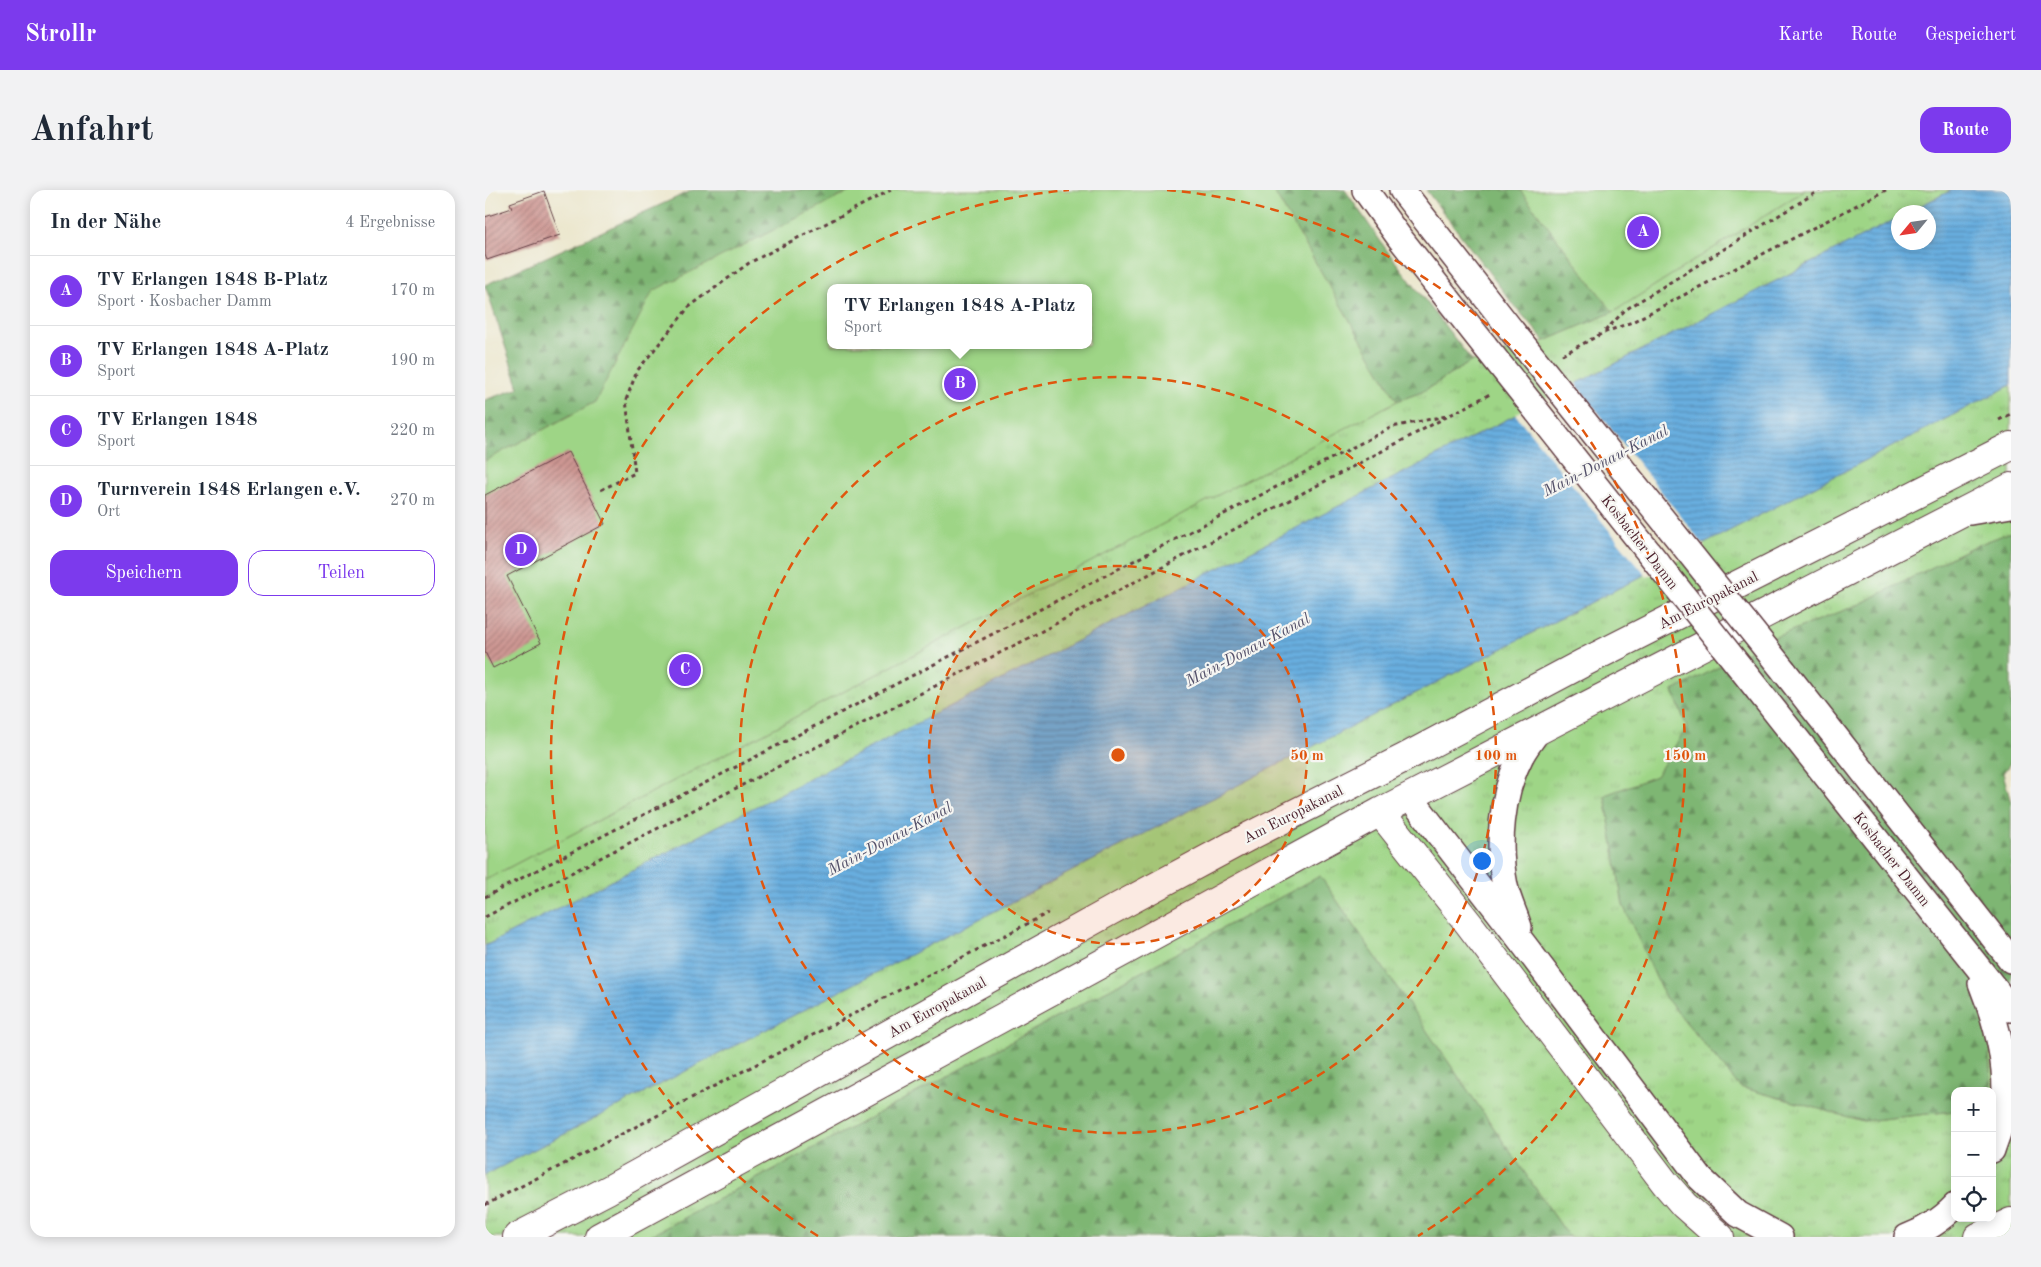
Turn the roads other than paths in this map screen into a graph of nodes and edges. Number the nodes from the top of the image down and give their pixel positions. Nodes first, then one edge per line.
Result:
1 (1365, 190) edge
2 (1402, 190) edge
3 (2011, 446) edge
4 (2011, 487) edge
5 (2011, 505) edge
6 (1960, 513) junction
7 (1537, 732) junction
8 (1406, 757) junction
9 (1360, 780) junction
10 (1393, 800) junction
11 (1525, 946) junction
12 (2011, 960) edge
13 (1973, 962) junction
14 (2011, 1009) edge
15 (1996, 1138) edge
16 (1951, 1210) edge
17 (2011, 1222) edge
18 (517, 1237) edge
19 (599, 1237) edge
20 (1720, 1237) edge
21 (1780, 1237) edge
22 (1907, 1237) edge
23 (1978, 1237) edge

1 - 13 street, Kosbacher Damm, bridge
2 - 12 street, Kosbacher Damm, bridge
3 - 8 main road, Am Europakanal
4 - 6 main road
5 - 6 street
6 - 7 main road
7 - 10 main road
7 - 11 street
8 - 9 main road, Am Europakanal
8 - 10 main road
9 - 10 main road, Am Europakanal
9 - 18 main road, Am Europakanal
10 - 11 street
10 - 19 main road
10 - 20 main road
11 - 21 street
13 - 14 street, Kosbacher Damm
13 - 15 street
16 - 22 street
17 - 23 main road

